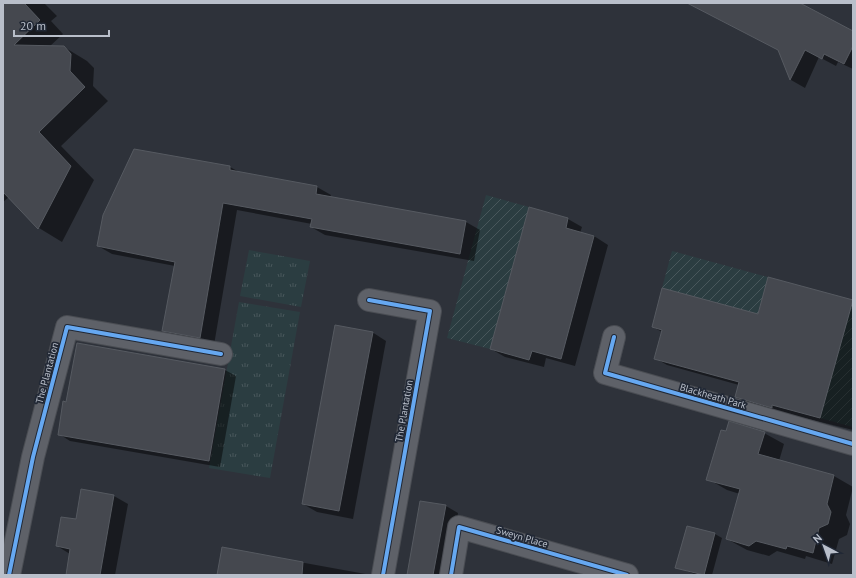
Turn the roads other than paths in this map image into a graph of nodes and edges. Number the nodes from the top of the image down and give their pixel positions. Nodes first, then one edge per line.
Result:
1 (369, 300) dead end
2 (614, 336) dead end
3 (222, 354) dead end
4 (853, 444) edge
5 (9, 575) edge
6 (384, 575) edge
7 (451, 575) edge
8 (627, 575) edge

1 - 6 street, The Plantation
2 - 4 street, Blackheath Park
3 - 5 street, The Plantation
7 - 8 street, Sweyn Place

